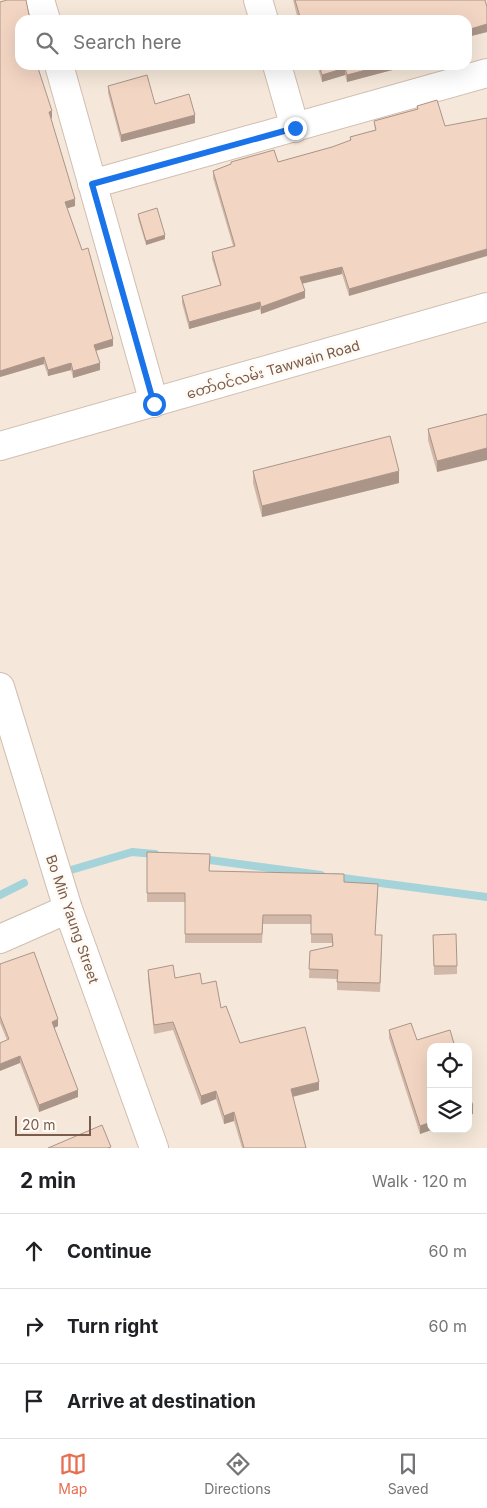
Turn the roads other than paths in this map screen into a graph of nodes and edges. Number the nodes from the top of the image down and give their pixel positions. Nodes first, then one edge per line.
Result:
1 (40, 0) edge
2 (258, 0) edge
3 (44, 15) edge
4 (262, 15) edge
5 (59, 70) edge
6 (278, 70) edge
7 (487, 73) edge
8 (295, 128) junction
9 (92, 184) junction
10 (487, 307) edge
11 (154, 404) junction
12 (0, 446) edge
13 (0, 687) edge
14 (68, 909) junction
15 (0, 939) edge
16 (154, 1148) edge

1 - 3 street
2 - 4 street
5 - 9 street
6 - 8 street
7 - 8 street
8 - 9 street
9 - 11 street
10 - 11 street, တော်ဝင်လမ်း Tawwain Road
11 - 12 street, တော်ဝင်လမ်း Tawwain Road
13 - 14 street, Bo Min Yaung Street
14 - 15 street
14 - 16 street, Bo Min Yaung Street

